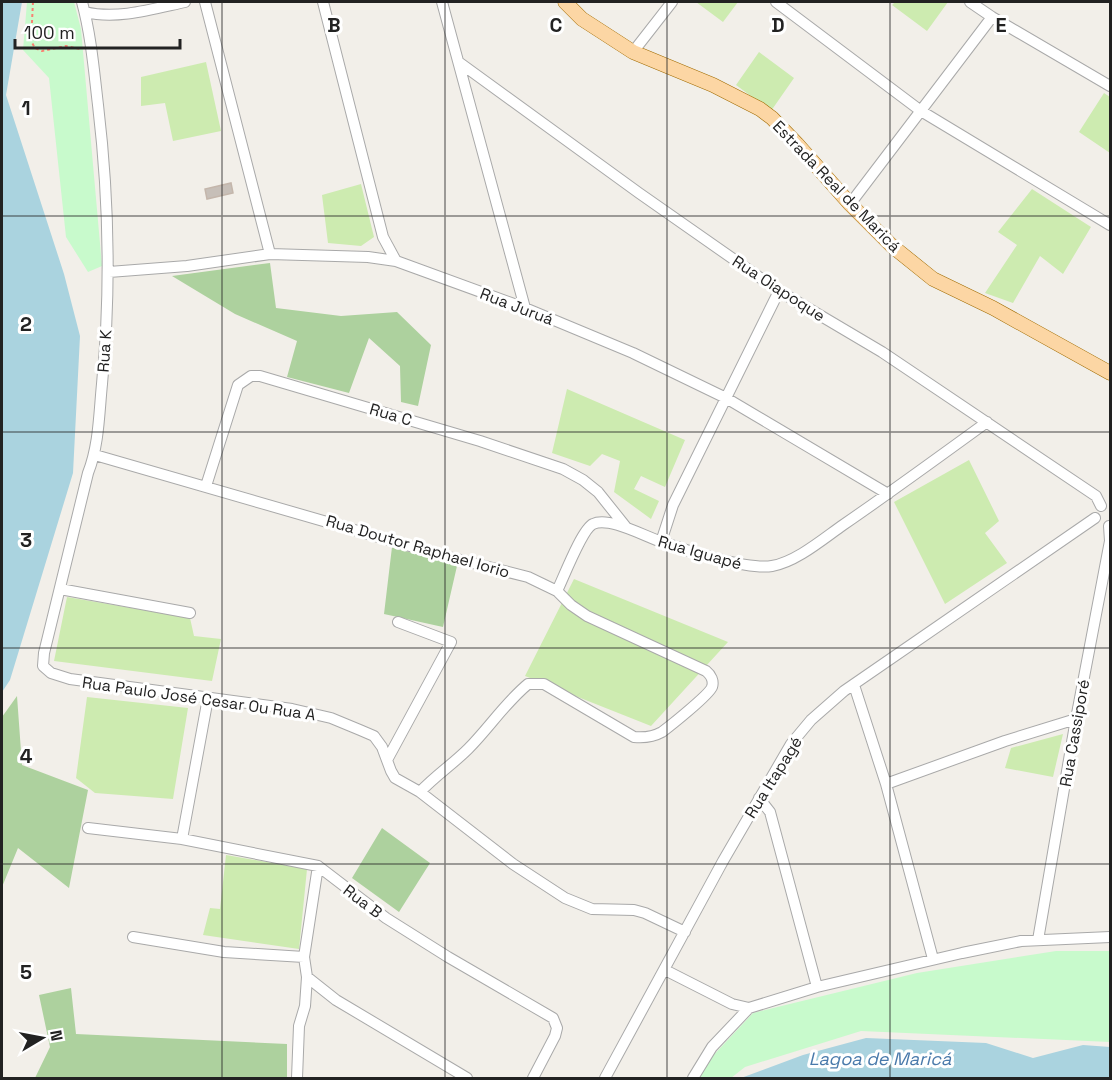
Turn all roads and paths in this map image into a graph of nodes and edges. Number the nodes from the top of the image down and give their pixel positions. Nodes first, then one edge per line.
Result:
1 (33, 2) edge
2 (185, 2) edge
3 (205, 2) edge
4 (323, 2) edge
5 (442, 2) edge
6 (565, 2) edge
7 (672, 2) edge
8 (776, 2) edge
9 (970, 2) edge
10 (83, 7) edge
11 (992, 17) junction
12 (91, 51) junction
13 (633, 52) junction
14 (460, 63) junction
15 (1110, 86) edge
16 (921, 111) junction
17 (850, 204) junction
18 (1110, 225) edge
19 (383, 237) junction
20 (270, 255) junction
21 (368, 257) junction
22 (396, 261) junction
23 (109, 272) junction
24 (779, 291) junction
25 (525, 308) junction
26 (1110, 373) edge
27 (726, 398) junction
28 (987, 422) junction
29 (95, 455) junction
30 (206, 486) junction
31 (888, 494) junction
32 (1106, 506) edge
33 (1095, 518) junction
34 (1110, 526) edge
35 (626, 527) junction
36 (661, 542) junction
37 (60, 589) junction
38 (557, 591) junction
39 (189, 613) dead end
40 (398, 622) dead end
41 (70, 679) joint
42 (854, 685) junction
43 (208, 698) junction
44 (1076, 719) junction
45 (387, 760) junction
46 (886, 784) junction
47 (420, 792) junction
48 (759, 798) junction
49 (88, 828) dead end
50 (182, 839) junction
51 (318, 866) junction
52 (686, 932) junction
53 (133, 937) dead end
54 (1110, 937) edge
55 (1038, 940) junction
56 (304, 957) junction
57 (933, 959) junction
58 (665, 970) junction
59 (307, 977) junction
60 (817, 987) junction
61 (749, 1008) junction
62 (297, 1078) edge
63 (467, 1078) edge
64 (533, 1078) edge
65 (605, 1078) edge
66 (693, 1078) edge

1 - 12 path
2 - 10 street
3 - 20 street
4 - 19 street
5 - 14 street
6 - 13 main road, Estrada Real de Maricá
7 - 13 street
8 - 16 street
9 - 11 street
10 - 12 street, Rua K
11 - 15 street
11 - 16 street
12 - 23 street, Rua K
13 - 17 main road, Estrada Real de Maricá
14 - 24 street, Rua Oiapoque
14 - 25 street
16 - 17 street
16 - 18 street
17 - 26 main road, Estrada Real de Maricá
19 - 21 street
19 - 22 street
20 - 21 street, Rua Juruá
20 - 23 street, Rua Juruá
21 - 22 street, Rua Juruá
22 - 25 street, Rua Juruá
23 - 29 street, Rua K
24 - 27 street
24 - 28 street, Rua Oiapoque
25 - 27 street, Rua Juruá
27 - 31 street, Rua Juruá
27 - 36 street
28 - 31 street, Rua Iguapé
28 - 32 street, Rua Oiapoque
29 - 30 street, Rua Doutor Raphael Iorio
29 - 37 street, Rua K
30 - 35 street, Rua C
30 - 38 street, Rua Doutor Raphael Iorio
31 - 36 street, Rua Iguapé
32 - 33 street
33 - 34 street, Rua Cassiporé
33 - 42 street, Rua Itapagé
34 - 44 street, Rua Cassiporé
35 - 36 street, Rua Iguapé
35 - 38 street, Rua Iguapé
37 - 39 street
37 - 41 street, Rua K
38 - 47 street, Rua Doutor Raphael Iorio
40 - 45 street
41 - 43 street, Rua Paulo José Cesar Ou Rua A
42 - 46 street
42 - 48 street, Rua Itapagé
43 - 45 street, Rua Paulo José Cesar Ou Rua A
43 - 50 street
44 - 46 street
44 - 55 street, Rua Cassiporé
45 - 47 street, Rua Paulo José Cesar Ou Rua A
46 - 57 street
47 - 52 street, Rua Paulo José Cesar Ou Rua A
48 - 52 street, Rua Itapagé
48 - 60 street
49 - 50 street, Rua B
50 - 51 street, Rua B
51 - 56 street
51 - 64 street, Rua B
52 - 58 street, Rua Itapagé
53 - 56 street
54 - 55 street
55 - 57 street
56 - 59 street
57 - 60 street
58 - 61 street
58 - 65 street, Rua Itapagé
59 - 62 street
59 - 63 street
60 - 61 street
61 - 66 street

